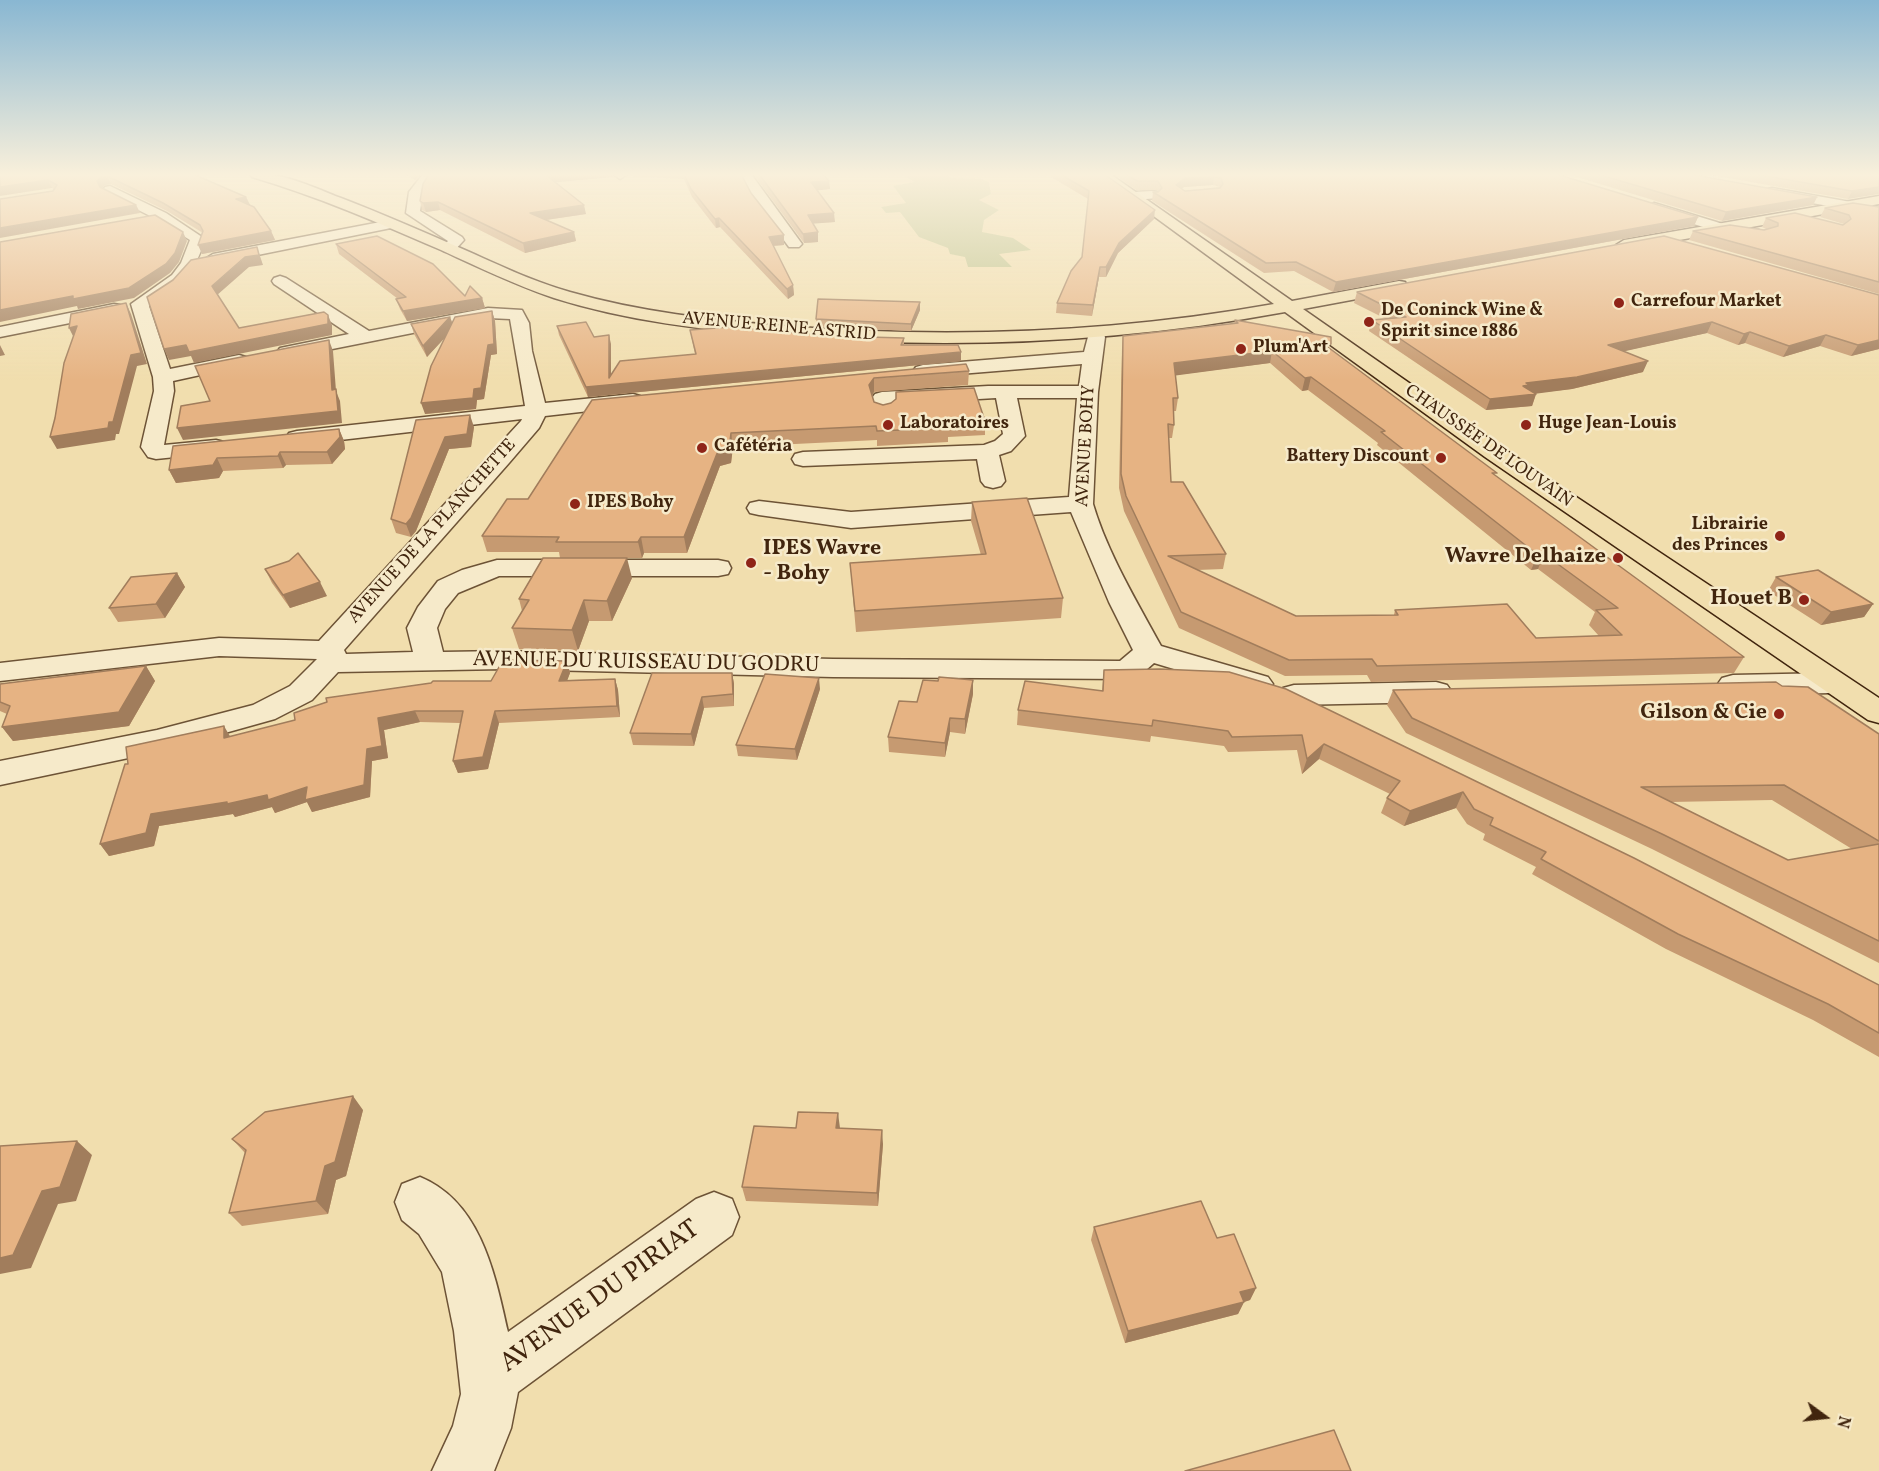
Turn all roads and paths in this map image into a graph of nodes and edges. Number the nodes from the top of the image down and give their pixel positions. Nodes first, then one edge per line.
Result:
1 (197, 243) edge
2 (297, 243) edge
3 (436, 243) edge
4 (454, 243) edge
5 (1205, 243) edge
6 (1640, 243) edge
7 (1673, 243) edge
8 (449, 248) junction
9 (1608, 248) edge
10 (1696, 250) edge
11 (190, 264) junction
12 (280, 281) dead end
13 (1414, 284) edge
14 (140, 304) junction
15 (1290, 307) junction
16 (0, 332) edge
17 (366, 336) junction
18 (1094, 345) junction
19 (902, 373) edge
20 (163, 377) junction
21 (1088, 392) junction
22 (1006, 394) junction
23 (656, 397) edge
24 (884, 411) edge
25 (536, 412) junction
26 (274, 441) edge
27 (240, 444) edge
28 (987, 452) junction
29 (803, 459) dead end
30 (993, 481) dead end
31 (1081, 504) junction
32 (759, 508) dead end
33 (717, 568) dead end
34 (1149, 652) junction
35 (329, 656) junction
36 (430, 660) junction
37 (0, 672) edge
38 (1831, 682) junction
39 (1699, 686) edge
40 (1461, 691) edge
41 (1294, 695) junction
42 (1879, 713) edge
43 (1358, 726) edge
44 (0, 773) edge
45 (420, 1202) dead end
46 (714, 1217) dead end
47 (488, 1380) junction
48 (462, 1471) edge

1 - 11 street
2 - 11 street
3 - 8 main road, AVENUE REINE ASTRID
4 - 8 street
5 - 15 main road, CHAUSSÉE DE LOUVAIN
6 - 9 main road
7 - 10 street
8 - 18 main road, AVENUE REINE ASTRID
11 - 14 street
12 - 17 street
13 - 15 main road, AVENUE REINE ASTRID
14 - 16 street
14 - 20 street
15 - 18 main road, AVENUE REINE ASTRID
15 - 38 main road, CHAUSSÉE DE LOUVAIN
17 - 20 street
17 - 25 street
18 - 19 street
18 - 21 street, AVENUE BOHY
20 - 27 street
21 - 22 street
21 - 31 street, AVENUE BOHY
22 - 24 street
22 - 28 street
23 - 25 street
25 - 26 street
25 - 35 street, AVENUE DE LA PLANCHETTE
28 - 29 street
28 - 30 street
31 - 32 street
31 - 34 street, AVENUE BOHY
33 - 36 street
34 - 36 street, AVENUE DU RUISSEAU DU GODRU
34 - 41 street
35 - 36 street, AVENUE DU RUISSEAU DU GODRU
35 - 37 street, AVENUE DU RUISSEAU DU GODRU
35 - 44 street, AVENUE DE LA PLANCHETTE
38 - 39 street
38 - 42 main road, CHAUSSÉE DE LOUVAIN
40 - 41 street
41 - 43 street
45 - 47 street
46 - 47 street, AVENUE DU PIRIAT
47 - 48 street

